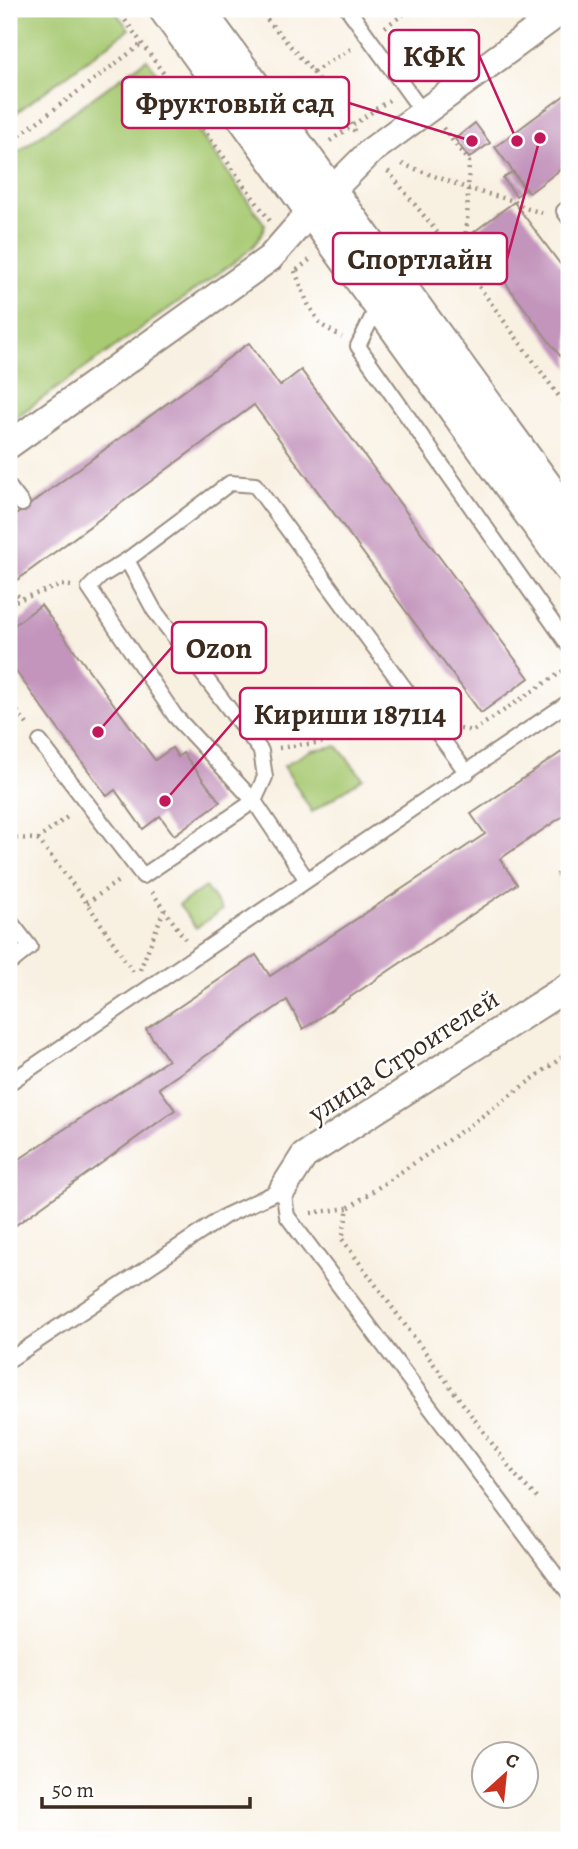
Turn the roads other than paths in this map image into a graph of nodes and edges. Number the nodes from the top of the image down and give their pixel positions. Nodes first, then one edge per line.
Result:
1 (166, 9) edge
2 (197, 9) edge
3 (348, 9) edge
4 (564, 9) edge
5 (424, 114) junction
6 (321, 201) junction
7 (379, 303) junction
8 (9, 445) edge
9 (9, 486) edge
10 (22, 504) dead end
11 (569, 519) edge
12 (127, 560) junction
13 (569, 566) edge
14 (569, 646) edge
15 (569, 702) edge
16 (40, 742) road end
17 (467, 773) junction
18 (254, 801) junction
19 (307, 880) junction
20 (9, 920) edge
21 (9, 964) edge
22 (569, 986) edge
23 (9, 1083) edge
24 (283, 1189) junction
25 (9, 1360) edge
26 (569, 1593) edge

1 - 6 street
2 - 6 street
3 - 5 lane
4 - 5 street
5 - 6 street
6 - 7 street
6 - 8 street
6 - 11 street
7 - 13 street
7 - 14 lane
9 - 10 lane
12 - 17 lane
12 - 18 lane
12 - 18 lane
15 - 17 lane
16 - 18 lane
17 - 19 lane
18 - 19 lane
19 - 23 lane
20 - 21 lane
22 - 24 street, улица Строителей
24 - 25 lane
24 - 26 lane

